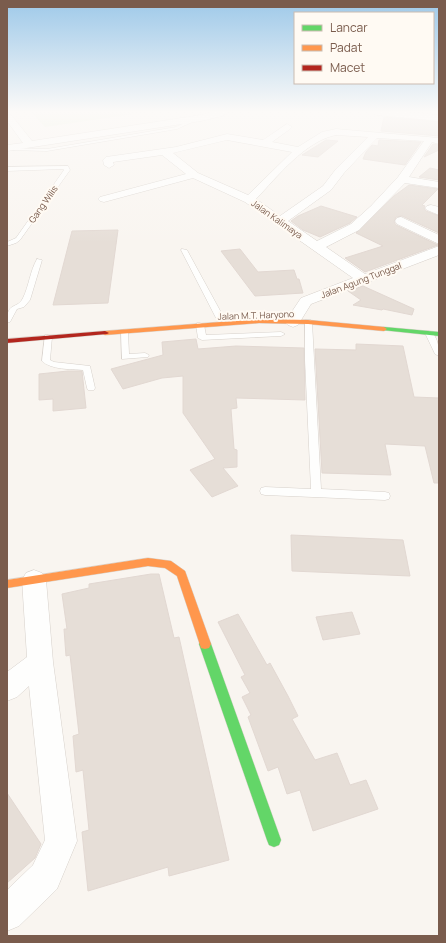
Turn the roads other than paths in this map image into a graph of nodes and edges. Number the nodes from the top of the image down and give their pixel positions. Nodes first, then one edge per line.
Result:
1 (141, 155) edge
2 (169, 155) edge
3 (295, 155) edge
4 (353, 155) edge
5 (422, 155) edge
6 (109, 165) dead end
7 (7, 169) edge
8 (194, 175) junction
9 (402, 179) junction
10 (439, 185) edge
11 (104, 199) dead end
12 (249, 200) junction
13 (400, 221) dead end
14 (279, 222) junction
15 (439, 240) edge
16 (7, 244) edge
17 (317, 246) junction
18 (184, 250) dead end
19 (439, 250) edge
20 (38, 260) dead end
21 (364, 279) junction
22 (219, 316) junction
23 (299, 319) junction
24 (7, 320) edge
25 (260, 321) junction
26 (200, 325) junction
27 (439, 326) edge
28 (124, 332) junction
29 (429, 333) junction
30 (74, 334) junction
31 (281, 334) dead end
32 (439, 334) edge
33 (259, 335) junction
34 (48, 336) junction
35 (7, 341) edge
36 (439, 354) edge
37 (145, 355) dead end
38 (91, 388) dead end
39 (265, 491) dead end
40 (316, 493) junction
41 (385, 496) dead end
42 (21, 582) edge
43 (40, 662) junction
44 (7, 688) edge
45 (274, 840) dead end
46 (7, 914) edge

1 - 6 street
2 - 8 street
3 - 12 street, Jalan Kalimaya
4 - 14 street
5 - 9 street
7 - 16 lane, Gang Wilis
8 - 11 street
8 - 12 street
9 - 10 street
9 - 17 street
12 - 14 street, Jalan Kalimaya
13 - 15 street
14 - 17 street, Jalan Kalimaya
17 - 21 street, Jalan Kalimaya
18 - 22 lane
19 - 21 street, Jalan Agung Tunggal
20 - 24 lane
21 - 23 street, Jalan Agung Tunggal
22 - 23 main road, Jalan M.T. Haryono
22 - 30 main road, Jalan M.T. Haryono
23 - 25 main road, Jalan M.T. Haryono
23 - 27 main road, Jalan M.T. Haryono
23 - 29 main road, Jalan M.T. Haryono
23 - 40 lane
25 - 26 main road, Jalan M.T. Haryono
25 - 33 lane
26 - 28 main road, Jalan M.T. Haryono
26 - 33 lane
28 - 30 main road, Jalan M.T. Haryono
28 - 37 lane
29 - 32 main road, Jalan M.T. Haryono
29 - 36 lane
30 - 34 main road, Jalan M.T. Haryono
31 - 33 lane
34 - 35 main road, Jalan M.T. Haryono
34 - 38 lane
39 - 40 lane
40 - 41 lane
42 - 43 street
42 - 45 main road
43 - 44 street
43 - 46 street

